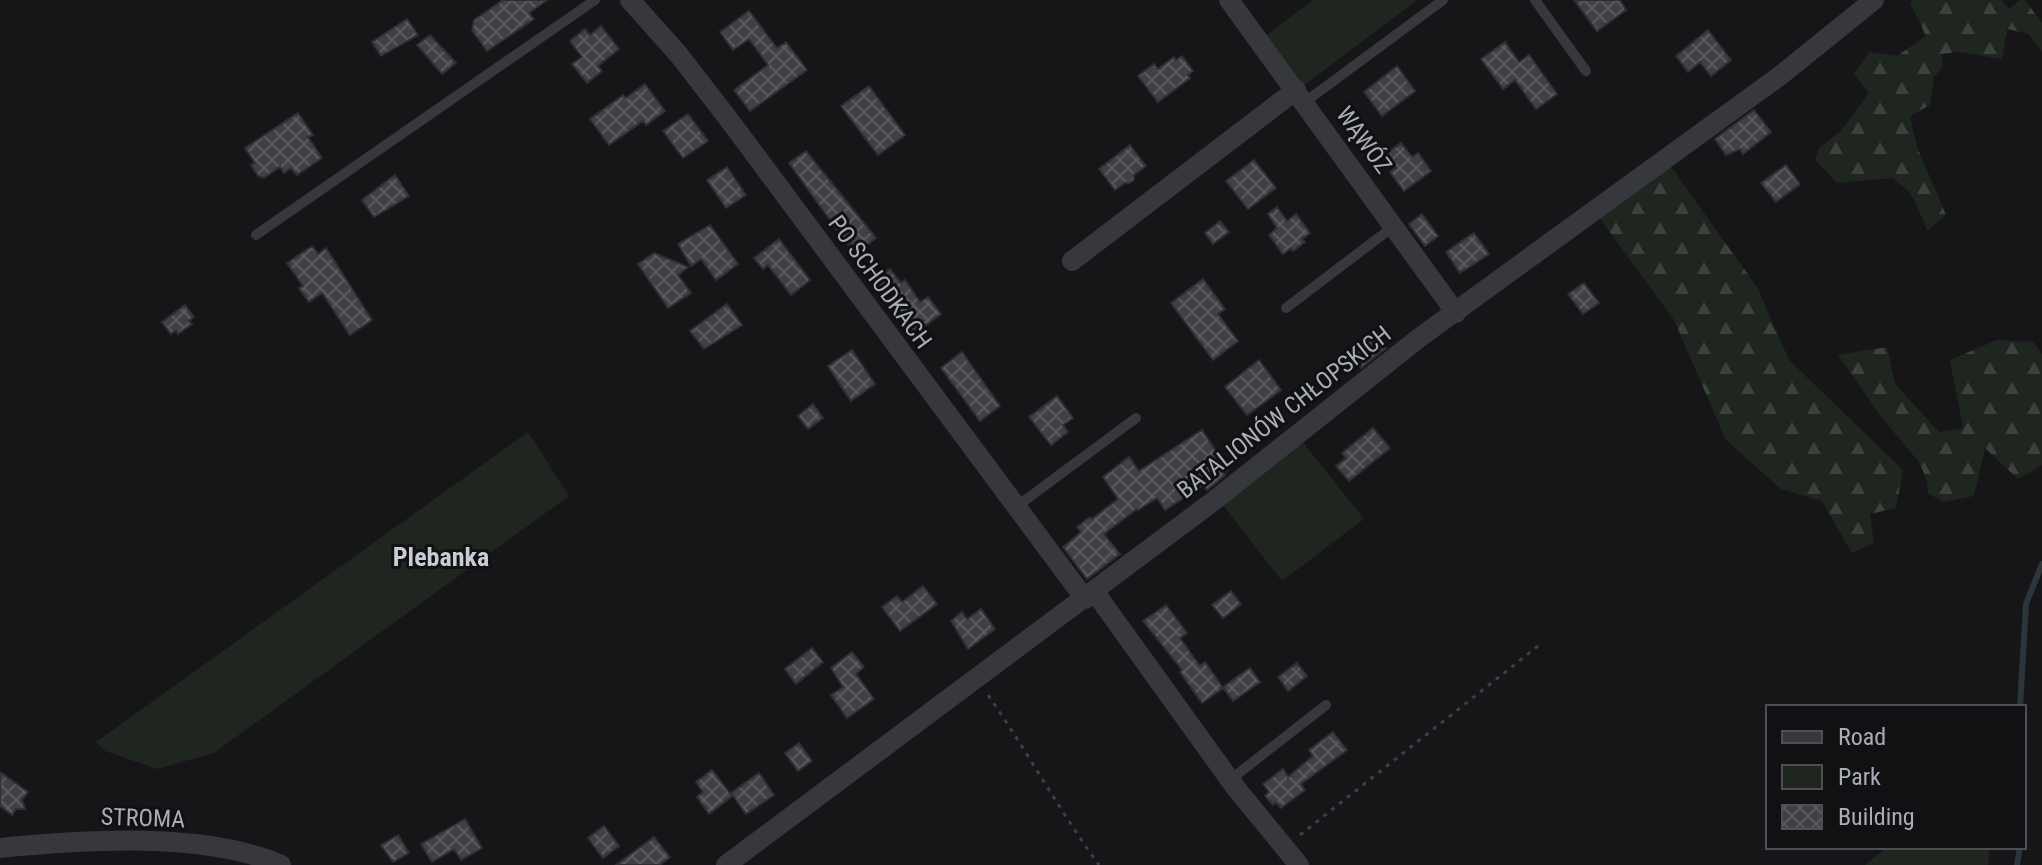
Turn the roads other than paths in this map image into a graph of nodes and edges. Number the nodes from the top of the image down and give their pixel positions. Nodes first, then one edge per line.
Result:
1 (595, 0) edge
2 (630, 0) edge
3 (1229, 0) edge
4 (1443, 0) edge
5 (1535, 0) edge
6 (1874, 0) edge
7 (1586, 71) dead end
8 (1300, 96) junction
9 (1394, 226) junction
10 (256, 235) dead end
11 (1072, 261) dead end
12 (1286, 308) dead end
13 (1456, 313) junction
14 (1136, 418) dead end
15 (1016, 507) junction
16 (1089, 595) junction
17 (1326, 705) dead end
18 (1230, 780) junction
19 (0, 848) edge
20 (281, 865) edge
21 (726, 865) edge
22 (1299, 865) edge

1 - 10 lane
2 - 15 street, PO SCHODKACH
3 - 8 street, WĄWÓZ
4 - 8 lane
5 - 7 lane
6 - 13 street, BATALIONÓW CHŁOPSKICH
8 - 9 street, WĄWÓZ
8 - 11 street
9 - 12 lane
9 - 13 street, WĄWÓZ
13 - 16 street, BATALIONÓW CHŁOPSKICH
14 - 15 lane
15 - 16 street, PO SCHODKACH
16 - 18 street, PO SCHODKACH
16 - 21 street, BATALIONÓW CHŁOPSKICH
17 - 18 lane
18 - 22 street, PO SCHODKACH
19 - 20 street, STROMA

